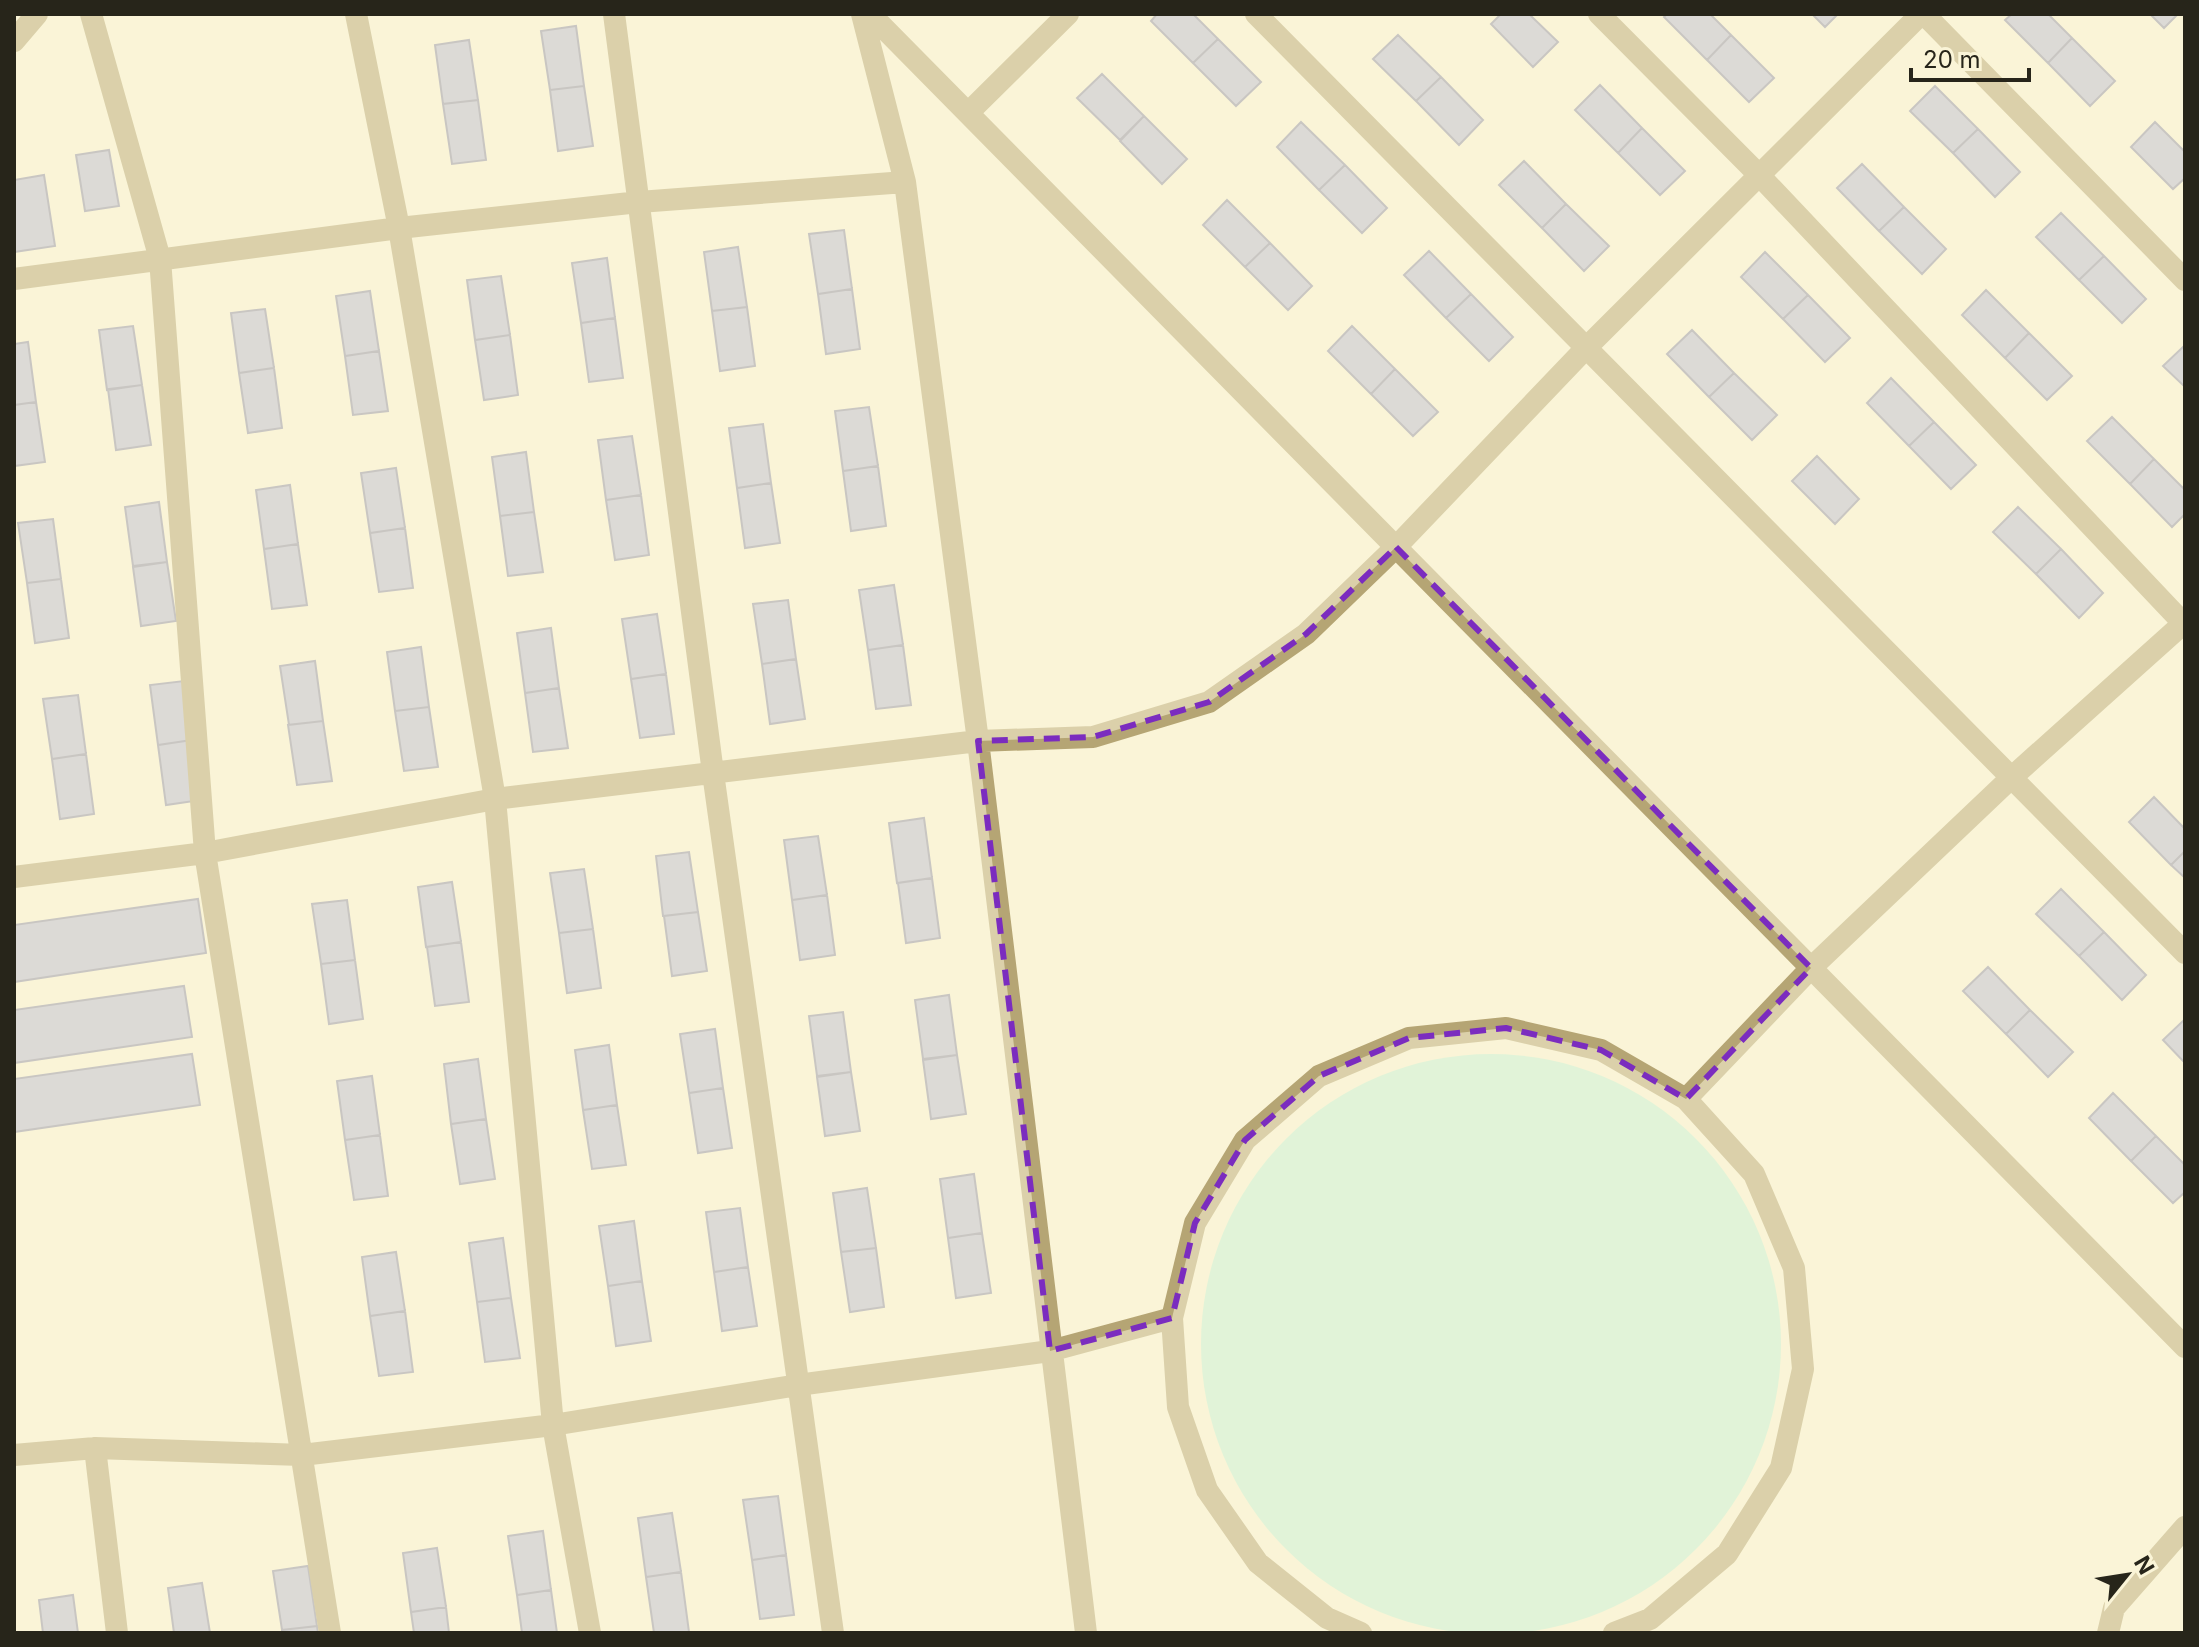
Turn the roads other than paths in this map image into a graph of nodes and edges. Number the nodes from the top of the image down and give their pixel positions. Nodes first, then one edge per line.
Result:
1 (37, 14) edge
2 (91, 14) edge
3 (356, 14) edge
4 (614, 14) edge
5 (862, 14) edge
6 (870, 14) edge
7 (1068, 14) edge
8 (1256, 14) edge
9 (1599, 14) edge
10 (1922, 14) edge
11 (14, 41) edge
12 (968, 113) junction
13 (1759, 175) junction
14 (905, 182) junction
15 (639, 202) junction
16 (399, 228) junction
17 (160, 259) junction
18 (14, 279) edge
19 (2185, 280) edge
20 (1586, 348) junction
21 (1396, 547) junction
22 (2184, 624) edge
23 (978, 741) junction
24 (713, 773) junction
25 (2011, 778) junction
26 (495, 799) junction
27 (205, 853) junction
28 (14, 877) edge
29 (2185, 953) edge
30 (1811, 968) junction
31 (1686, 1099) junction
32 (1172, 1318) junction
33 (2185, 1347) edge
34 (1050, 1351) junction
35 (798, 1385) junction
36 (553, 1425) junction
37 (95, 1448) junction
38 (14, 1455) edge
39 (302, 1455) junction
40 (2185, 1527) edge
41 (1332, 1626) edge
42 (117, 1633) edge
43 (330, 1633) edge
44 (590, 1633) edge
45 (833, 1633) edge
46 (1086, 1633) edge
47 (1361, 1633) edge
48 (1614, 1633) edge
49 (2108, 1633) edge

1 - 11 street
2 - 17 street
3 - 16 street
4 - 15 street
5 - 14 street
6 - 12 street
7 - 12 street
8 - 20 street
9 - 13 street
10 - 13 street
10 - 19 street
12 - 21 street
13 - 20 street
13 - 22 street
14 - 15 street
14 - 23 street
15 - 16 street
15 - 24 street
16 - 17 street
16 - 26 street
17 - 18 street
17 - 27 street
20 - 21 street
20 - 25 street
21 - 23 street
21 - 30 street
22 - 25 street
23 - 24 street
23 - 34 street
24 - 26 street
24 - 35 street
25 - 29 street
25 - 30 street
26 - 27 street
26 - 36 street
27 - 28 street
27 - 39 street
30 - 31 street
30 - 33 street
31 - 32 street
31 - 48 street
32 - 34 street
32 - 41 street
34 - 35 street
34 - 46 street
35 - 36 street
35 - 45 street
36 - 39 street
36 - 44 street
37 - 38 street
37 - 39 street
37 - 42 street
39 - 43 street
40 - 49 street
41 - 47 street

